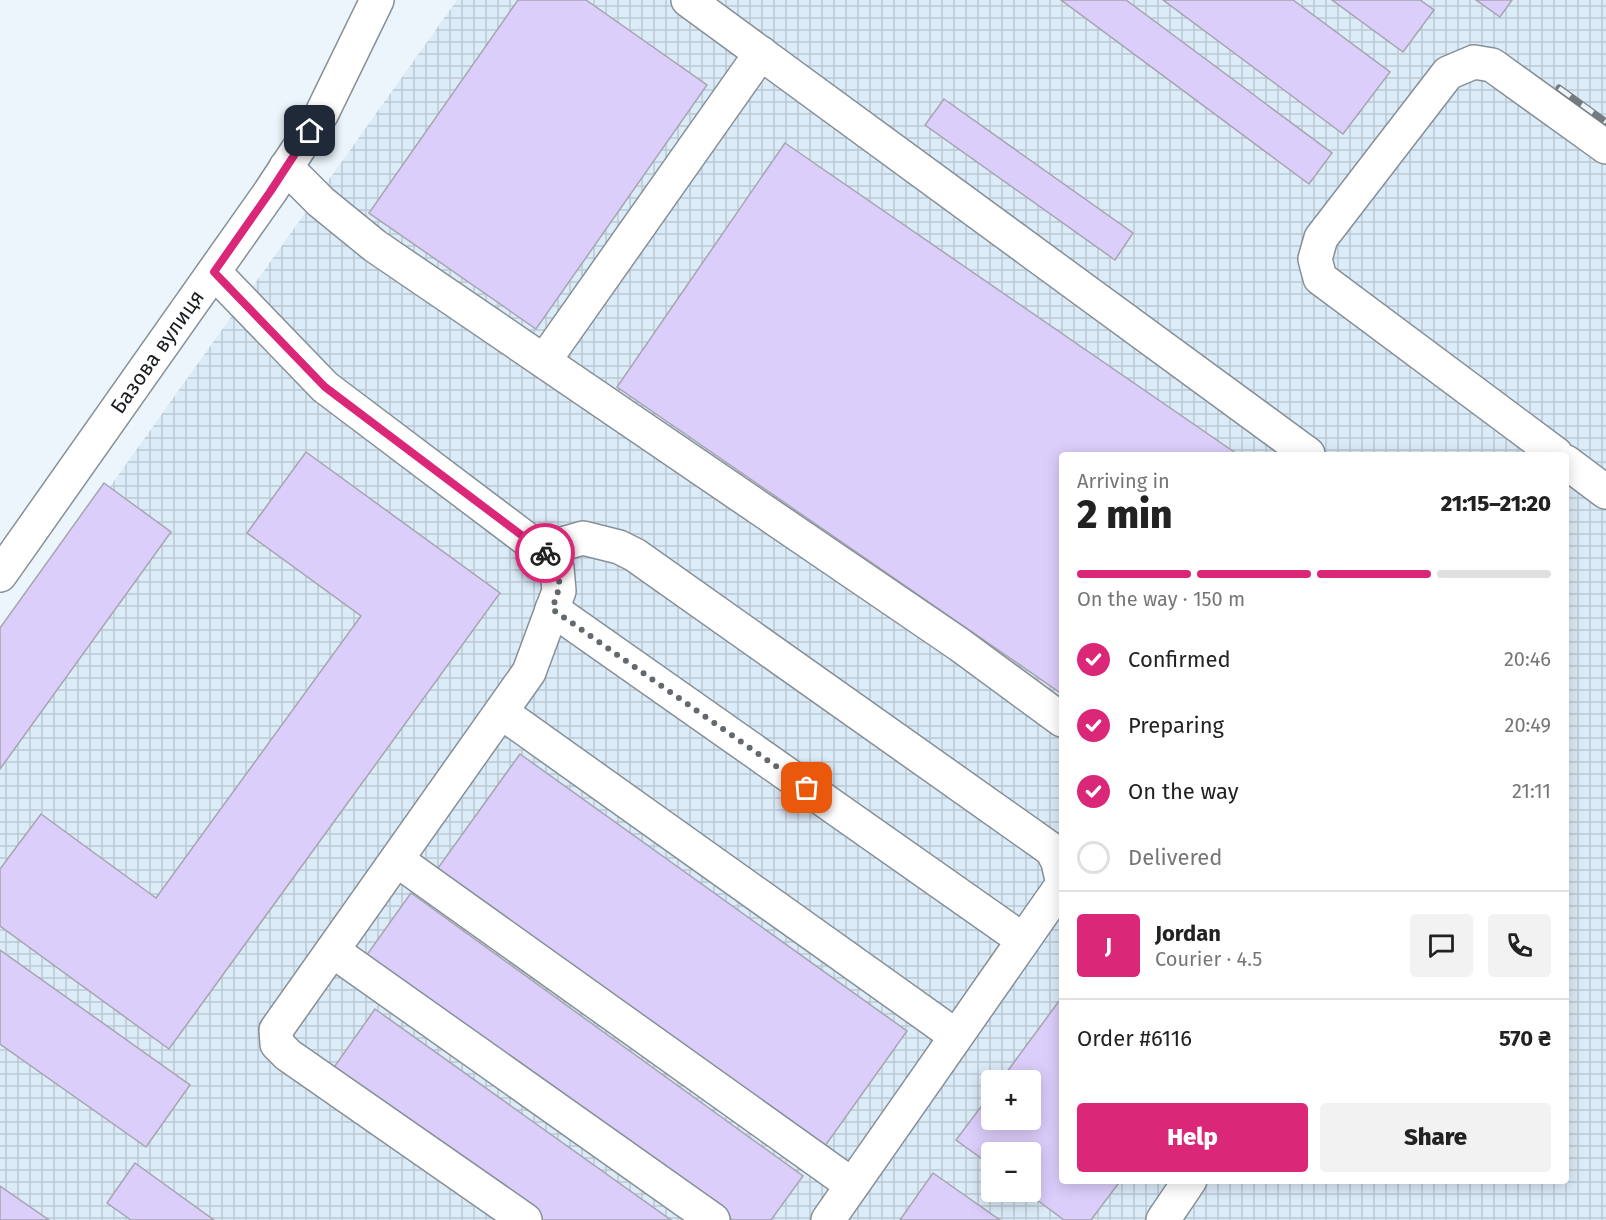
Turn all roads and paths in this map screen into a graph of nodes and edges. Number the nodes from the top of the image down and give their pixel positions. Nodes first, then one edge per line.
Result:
1 (377, 0) edge
2 (688, 0) edge
3 (761, 53) junction
4 (1606, 147) edge
5 (286, 167) junction
6 (214, 272) junction
7 (544, 361) junction
8 (1305, 452) edge
9 (1553, 452) edge
10 (1569, 464) edge
11 (1602, 481) edge
12 (542, 550) junction
13 (0, 575) edge
14 (552, 609) junction
15 (501, 712) junction
16 (1059, 718) edge
17 (397, 860) junction
18 (1059, 866) edge
19 (1059, 889) edge
20 (1023, 940) junction
21 (333, 951) junction
22 (956, 1036) junction
23 (1187, 1184) edge
24 (852, 1185) junction
25 (525, 1220) edge
26 (713, 1220) edge
27 (828, 1220) edge
28 (1163, 1220) edge

1 - 5 street, Базова вулиця
2 - 3 street
3 - 7 street
3 - 8 street
4 - 9 street
5 - 6 street, Базова вулиця
5 - 7 street
6 - 12 street
6 - 13 street, Базова вулиця
7 - 16 street
10 - 11 street
12 - 14 street
12 - 18 street
14 - 15 street
14 - 20 street
15 - 17 street
15 - 22 street
17 - 21 street
17 - 24 street
19 - 20 street
20 - 22 street
21 - 25 street
21 - 26 street
22 - 24 street
23 - 28 street
24 - 27 street

